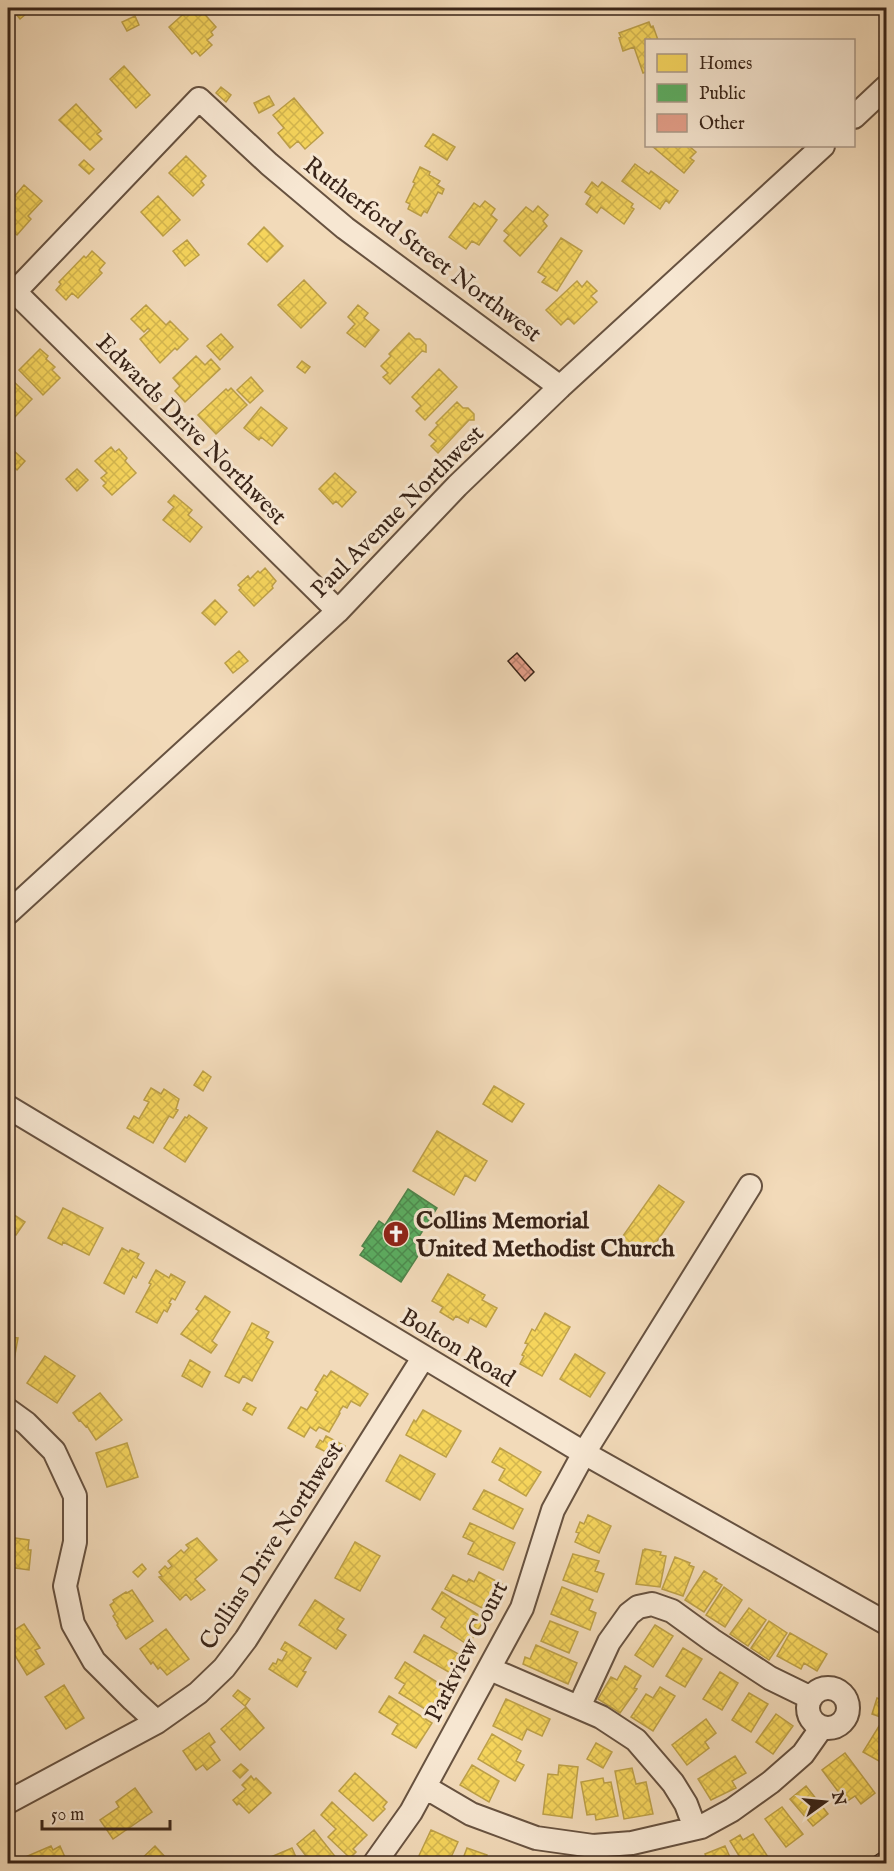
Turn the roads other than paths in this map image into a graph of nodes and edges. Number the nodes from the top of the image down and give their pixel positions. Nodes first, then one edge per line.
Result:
1 (886, 87) edge
2 (855, 116) edge
3 (822, 147) edge
4 (10, 292) edge
5 (560, 387) junction
6 (338, 611) junction
7 (8, 913) edge
8 (8, 1107) edge
9 (750, 1186) dead end
10 (423, 1358) junction
11 (8, 1410) edge
12 (584, 1453) junction
13 (886, 1623) edge
14 (490, 1669) junction
15 (811, 1698) junction
16 (579, 1707) junction
17 (158, 1722) junction
18 (822, 1727) junction
19 (425, 1787) junction
20 (8, 1802) edge
21 (695, 1828) junction
22 (374, 1863) edge

1 - 2 street
3 - 5 street, Paul Avenue Northwest
4 - 5 street, Rutherford Street Northwest
4 - 6 street, Edwards Drive Northwest
5 - 6 street, Paul Avenue Northwest
6 - 7 street, Paul Avenue Northwest
8 - 10 street, Bolton Road
9 - 12 street, Parkview Court
10 - 12 street, Bolton Road
10 - 17 street, Collins Drive Northwest
11 - 17 street
12 - 13 street, Bolton Road
12 - 14 street, Parkview Court
14 - 16 street
14 - 19 street, Parkview Court
15 - 16 street
15 - 18 street
15 - 18 street
16 - 21 street
17 - 20 street, Collins Drive Northwest
18 - 21 street
19 - 21 street
19 - 22 street, Parkview Court

